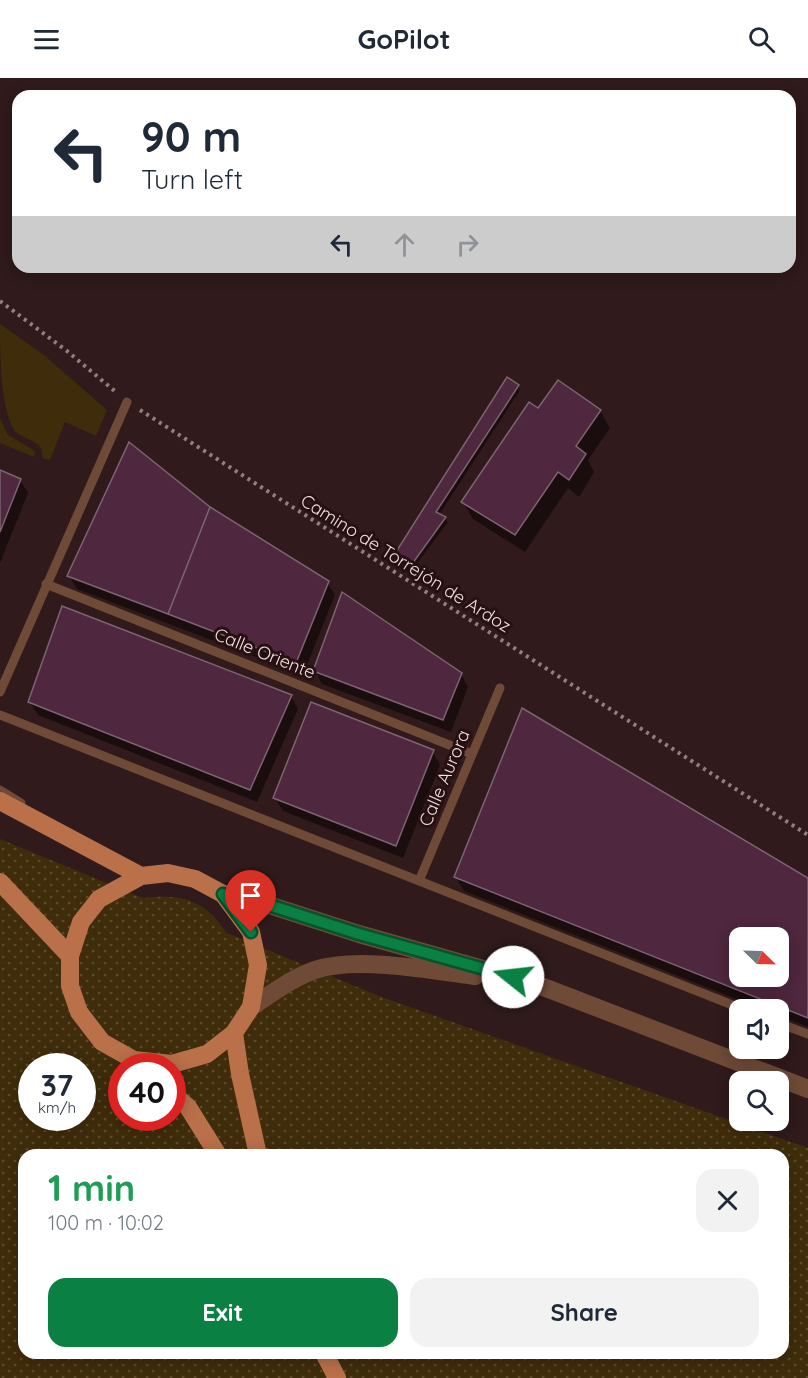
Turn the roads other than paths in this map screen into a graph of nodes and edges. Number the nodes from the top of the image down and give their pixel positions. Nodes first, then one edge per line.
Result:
1 (127, 402) road end
2 (46, 584) junction
3 (500, 688) dead end
4 (0, 693) edge
5 (0, 716) edge
6 (472, 754) junction
7 (0, 790) edge
8 (0, 801) edge
9 (120, 864) junction
10 (141, 876) junction
11 (419, 881) junction
12 (0, 882) edge
13 (223, 894) junction
14 (69, 956) junction
15 (533, 983) junction
16 (729, 1004) edge
17 (251, 1007) junction
18 (789, 1027) edge
19 (234, 1033) junction
20 (808, 1034) edge
21 (121, 1053) edge
22 (186, 1060) edge
23 (808, 1089) edge
24 (186, 1105) edge
25 (214, 1149) edge
26 (257, 1149) edge
27 (327, 1359) edge
28 (331, 1359) edge
29 (338, 1378) edge

1 - 2 lane
2 - 4 lane
2 - 6 lane, Calle Oriente
3 - 6 lane, Calle Aurora
5 - 11 lane
6 - 11 lane, Calle Aurora
7 - 9 lane
8 - 9 main road
9 - 10 main road
10 - 13 main road
10 - 14 main road
11 - 16 lane
12 - 14 main road
13 - 15 street
13 - 17 main road
14 - 21 main road
15 - 17 street
15 - 23 street
17 - 19 main road
18 - 20 lane
19 - 22 main road
19 - 26 main road
24 - 25 main road
27 - 29 main road
28 - 29 main road

